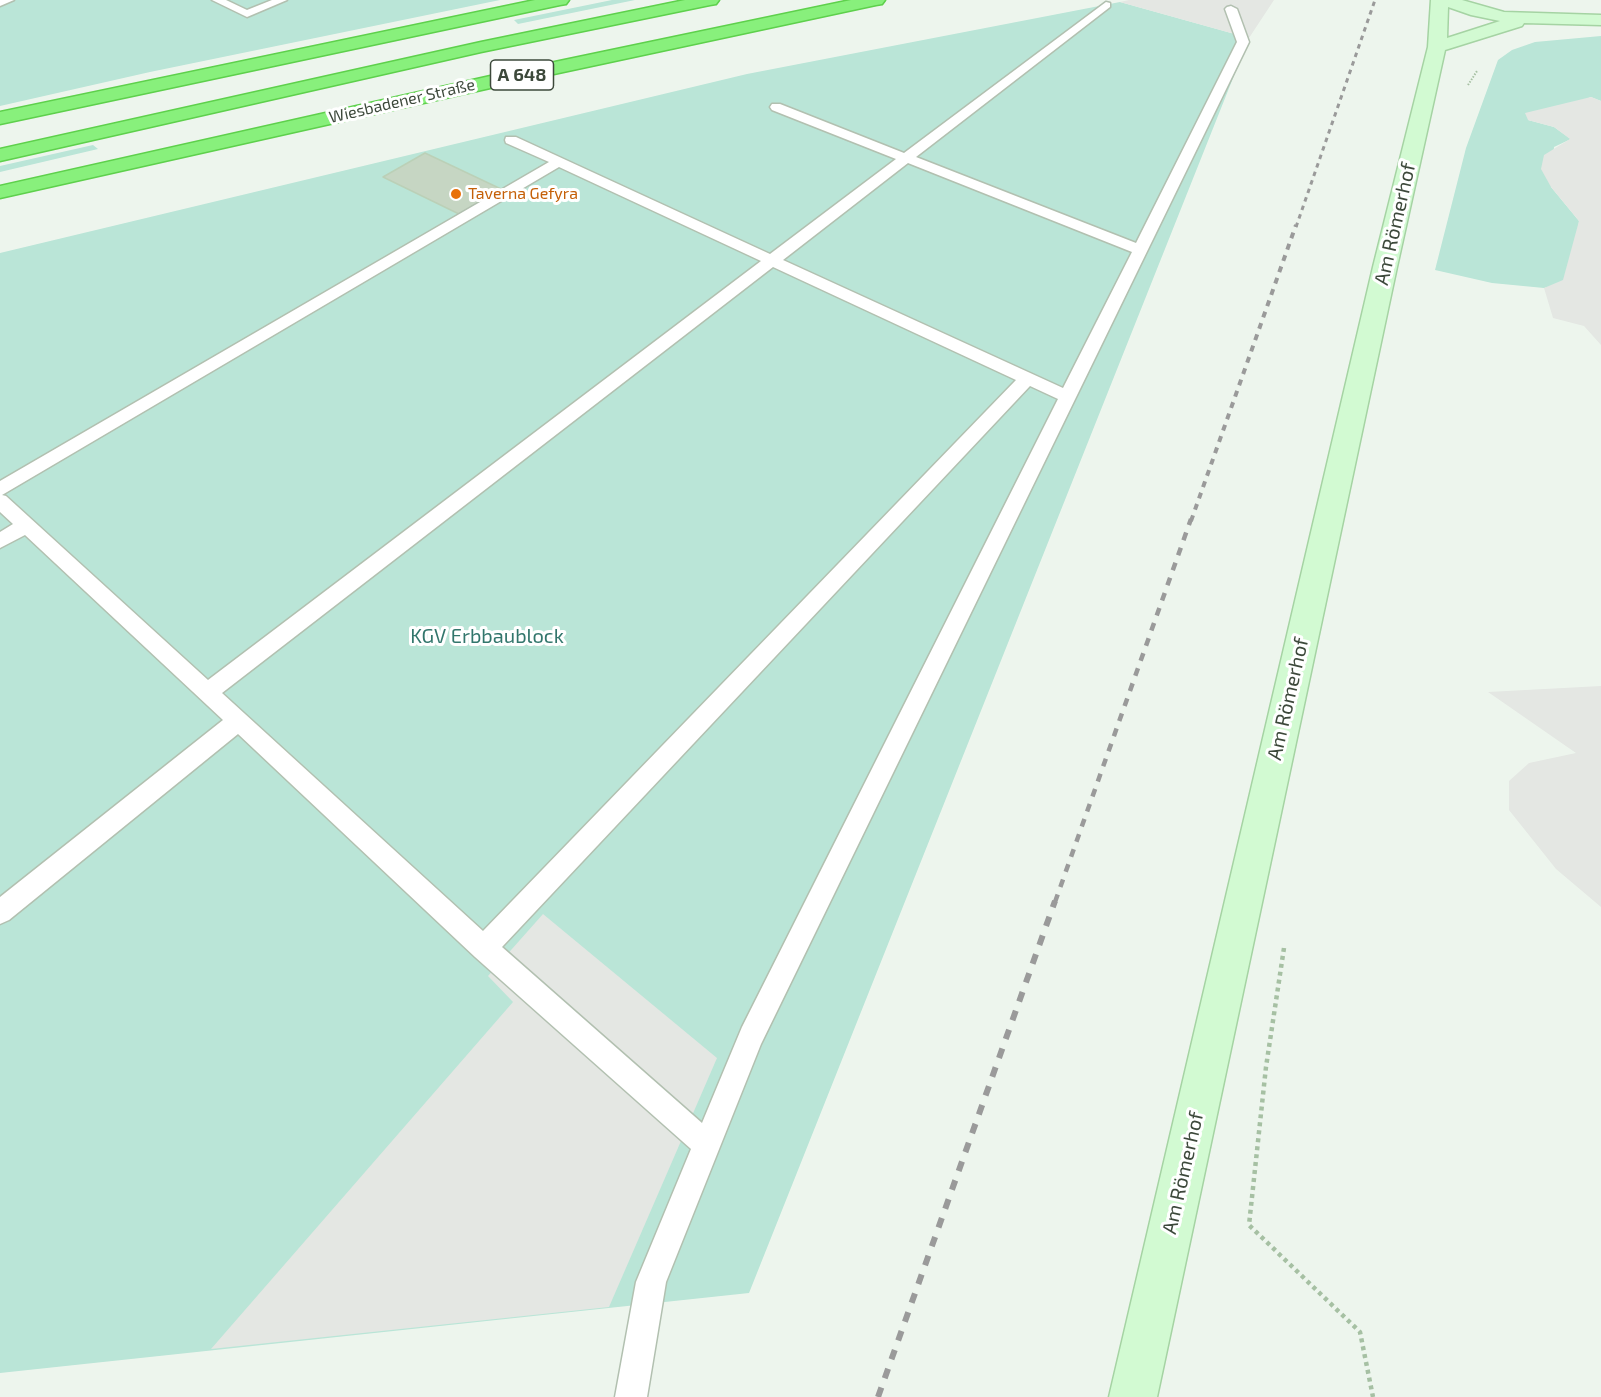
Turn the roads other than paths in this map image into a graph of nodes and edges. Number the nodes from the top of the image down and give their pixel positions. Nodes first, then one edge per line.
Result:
1 (9, 0) edge
2 (217, 0) edge
3 (282, 0) edge
4 (560, 0) edge
5 (710, 0) edge
6 (876, 0) edge
7 (1442, 0) edge
8 (1456, 0) edge
9 (0, 3) edge
10 (1106, 4) dead end
11 (1231, 9) dead end
12 (1534, 18) junction
13 (1567, 18) junction
14 (1601, 20) edge
15 (1437, 47) junction
16 (776, 107) dead end
17 (0, 118) edge
18 (511, 140) dead end
19 (0, 155) edge
20 (903, 159) junction
21 (559, 162) junction
22 (7, 192) edge
23 (1141, 250) junction
24 (772, 259) junction
25 (1028, 379) junction
26 (1067, 397) junction
27 (0, 489) edge
28 (0, 501) edge
29 (26, 525) junction
30 (0, 541) edge
31 (207, 692) junction
32 (238, 721) junction
33 (0, 912) edge
34 (484, 948) junction
35 (706, 1145) junction
36 (631, 1397) edge
37 (1133, 1397) edge

1 - 9 lane
2 - 3 lane
4 - 17 highway
5 - 19 highway, Wiesbadener Straße / A 648
6 - 22 highway, Wiesbadener Straße / A 648
7 - 12 main road
7 - 15 main road, Am Römerhof
8 - 13 main road
10 - 20 lane
11 - 23 lane
12 - 13 main road
12 - 15 main road
13 - 14 main road
15 - 37 main road, Am Römerhof
16 - 20 lane
18 - 21 lane
20 - 23 lane
20 - 24 lane
21 - 24 lane
21 - 27 lane
23 - 26 lane
24 - 25 lane
24 - 31 lane
25 - 26 lane
25 - 34 lane
26 - 35 lane
28 - 29 lane
29 - 30 lane
29 - 31 lane
31 - 32 lane
32 - 33 lane
32 - 34 lane
34 - 35 lane
35 - 36 lane

